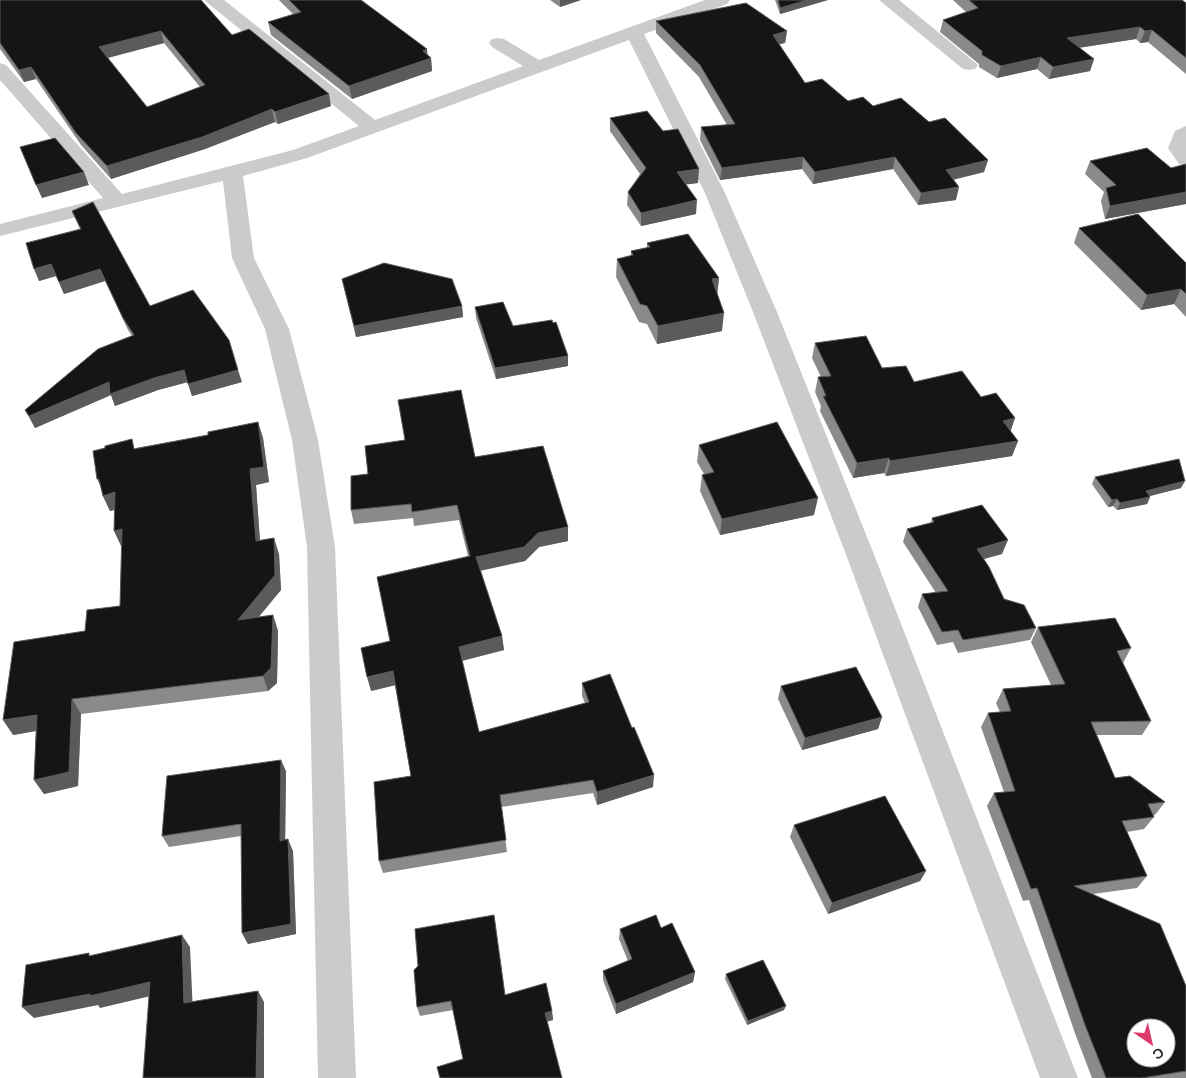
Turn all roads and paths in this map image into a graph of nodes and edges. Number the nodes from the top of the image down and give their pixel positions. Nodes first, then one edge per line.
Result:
1 (213, 0) edge
2 (721, 0) edge
3 (888, 0) edge
4 (634, 32) junction
5 (498, 42) dead end
6 (969, 65) dead end
7 (536, 67) junction
8 (0, 69) edge
9 (373, 128) junction
10 (1186, 132) edge
11 (1186, 160) edge
12 (232, 173) junction
13 (116, 200) junction
14 (0, 230) edge
15 (337, 1078) edge
16 (1058, 1078) edge

1 - 9 street
2 - 4 street
3 - 6 street
4 - 7 street
4 - 16 street
5 - 7 street
7 - 9 street
8 - 13 street
9 - 12 street
10 - 11 street
12 - 13 street
12 - 15 street
13 - 14 street

